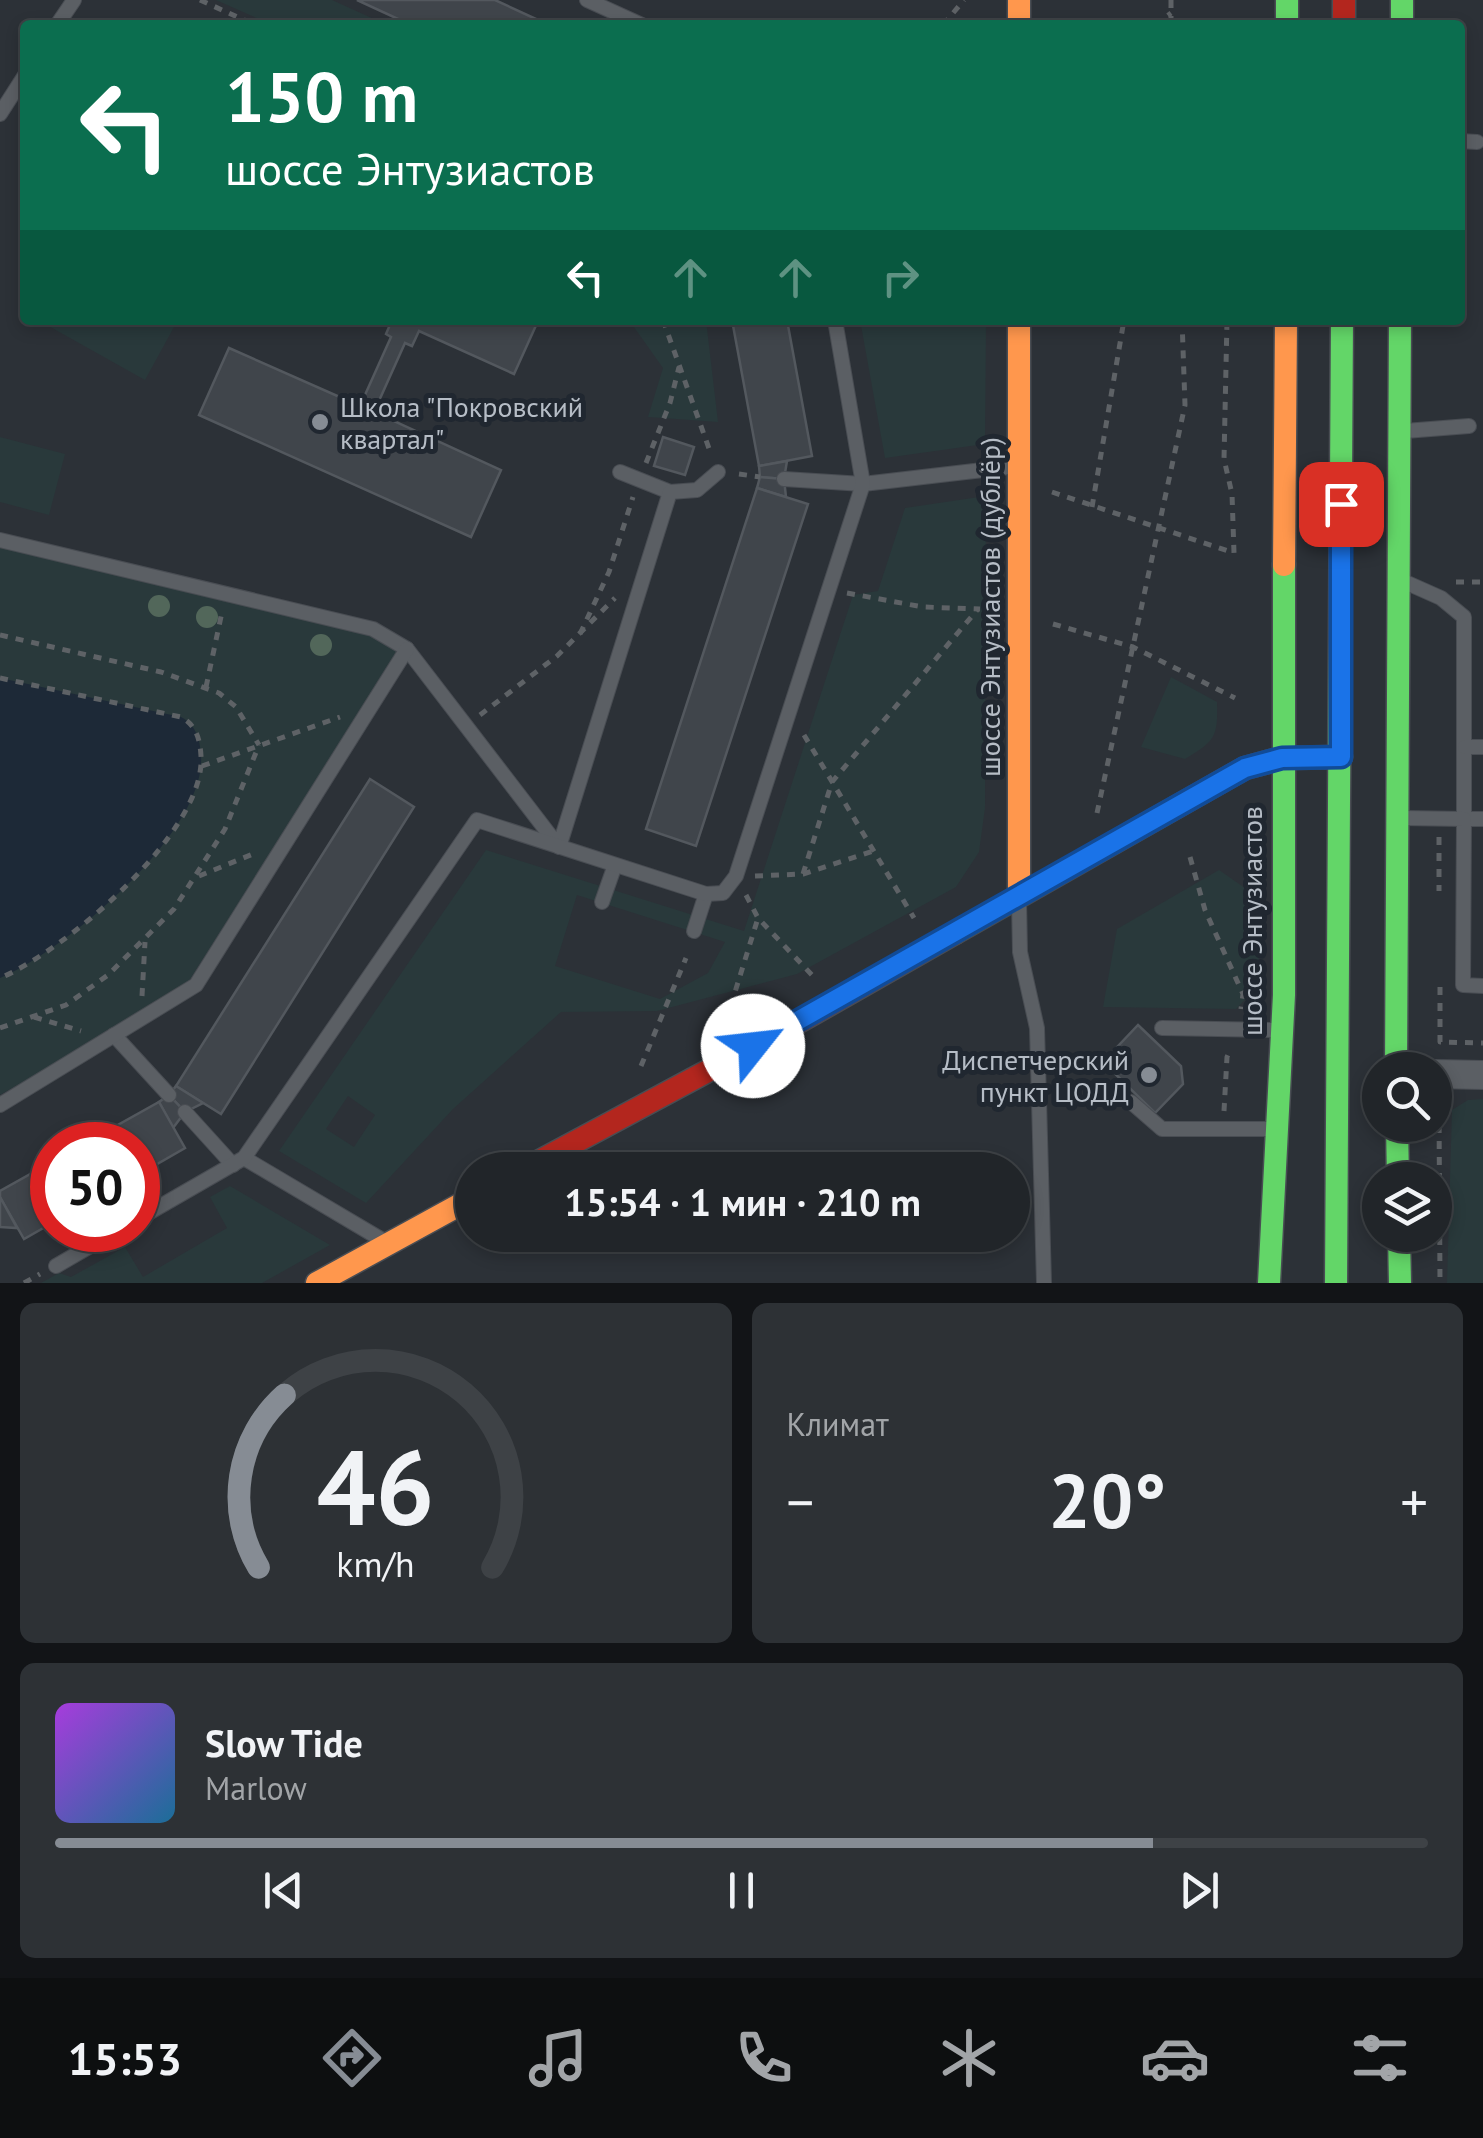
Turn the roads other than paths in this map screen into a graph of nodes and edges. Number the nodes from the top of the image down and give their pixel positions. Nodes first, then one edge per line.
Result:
1 (588, 0) edge
2 (631, 20) edge
3 (20, 84) edge
4 (0, 114) edge
5 (1465, 142) edge
6 (1477, 142) dead end
7 (836, 325) edge
8 (1019, 325) edge
9 (1286, 325) edge
10 (1342, 325) edge
11 (1400, 325) edge
12 (1470, 426) dead end
13 (1399, 432) junction
14 (1019, 466) junction
15 (620, 472) dead end
16 (718, 472) road end
17 (784, 479) dead end
18 (864, 484) junction
19 (670, 492) junction
20 (0, 540) edge
21 (1398, 579) junction
22 (1464, 617) junction
23 (1483, 617) edge
24 (407, 650) junction
25 (1466, 747) junction
26 (1483, 747) edge
27 (1341, 757) junction
28 (1282, 758) junction
29 (1397, 818) junction
30 (1464, 818) junction
31 (1483, 819) edge
32 (560, 847) junction
33 (615, 864) junction
34 (1464, 864) junction
35 (1483, 865) edge
36 (1464, 889) junction
37 (1483, 889) edge
38 (706, 894) junction
39 (1019, 894) junction
40 (602, 902) dead end
41 (694, 932) dead end
42 (1483, 986) edge
43 (1162, 1028) dead end
44 (1282, 1030) junction
45 (111, 1038) junction
46 (1396, 1052) edge
47 (1452, 1074) edge
48 (1483, 1075) edge
49 (170, 1095) dead end
50 (1131, 1102) dead end
51 (0, 1106) edge
52 (185, 1112) dead end
53 (1276, 1128) junction
54 (557, 1152) edge
55 (239, 1162) junction
56 (160, 1207) edge
57 (455, 1207) edge
58 (389, 1244) junction
59 (80, 1252) edge
60 (56, 1266) dead end
61 (1400, 1274) edge
62 (317, 1283) edge
63 (1044, 1283) edge
64 (1270, 1283) edge
65 (1336, 1283) edge
66 (1418, 1283) edge

1 - 2 lane
3 - 4 lane
5 - 6 lane
7 - 18 lane
8 - 14 main road, шоссе Энтузиастов (дублёр)
9 - 28 main road, шоссе Энтузиастов
10 - 27 main road
11 - 13 main road
12 - 13 lane
13 - 21 main road
14 - 18 lane
14 - 39 main road, шоссе Энтузиастов (дублёр)
15 - 19 lane
16 - 19 lane
17 - 18 lane
18 - 38 lane
19 - 32 lane
20 - 24 lane
21 - 22 lane
21 - 29 main road
22 - 23 lane
22 - 25 lane
24 - 32 lane
24 - 45 lane
25 - 26 lane
25 - 30 lane
27 - 28 main road
27 - 65 main road
28 - 39 main road
28 - 44 main road, шоссе Энтузиастов
29 - 30 lane
29 - 46 main road
30 - 31 lane
30 - 34 lane
32 - 33 lane
32 - 55 lane
33 - 38 lane
33 - 40 lane
34 - 35 lane
34 - 36 lane
36 - 37 lane
36 - 42 lane
38 - 41 lane
39 - 54 main road
39 - 63 lane
43 - 44 lane
44 - 53 main road, шоссе Энтузиастов
45 - 49 lane
45 - 51 lane
47 - 48 street
50 - 53 lane
52 - 55 lane
53 - 64 main road, шоссе Энтузиастов
55 - 56 lane
55 - 58 lane
57 - 58 main road
58 - 62 main road
59 - 60 lane
61 - 66 lane

